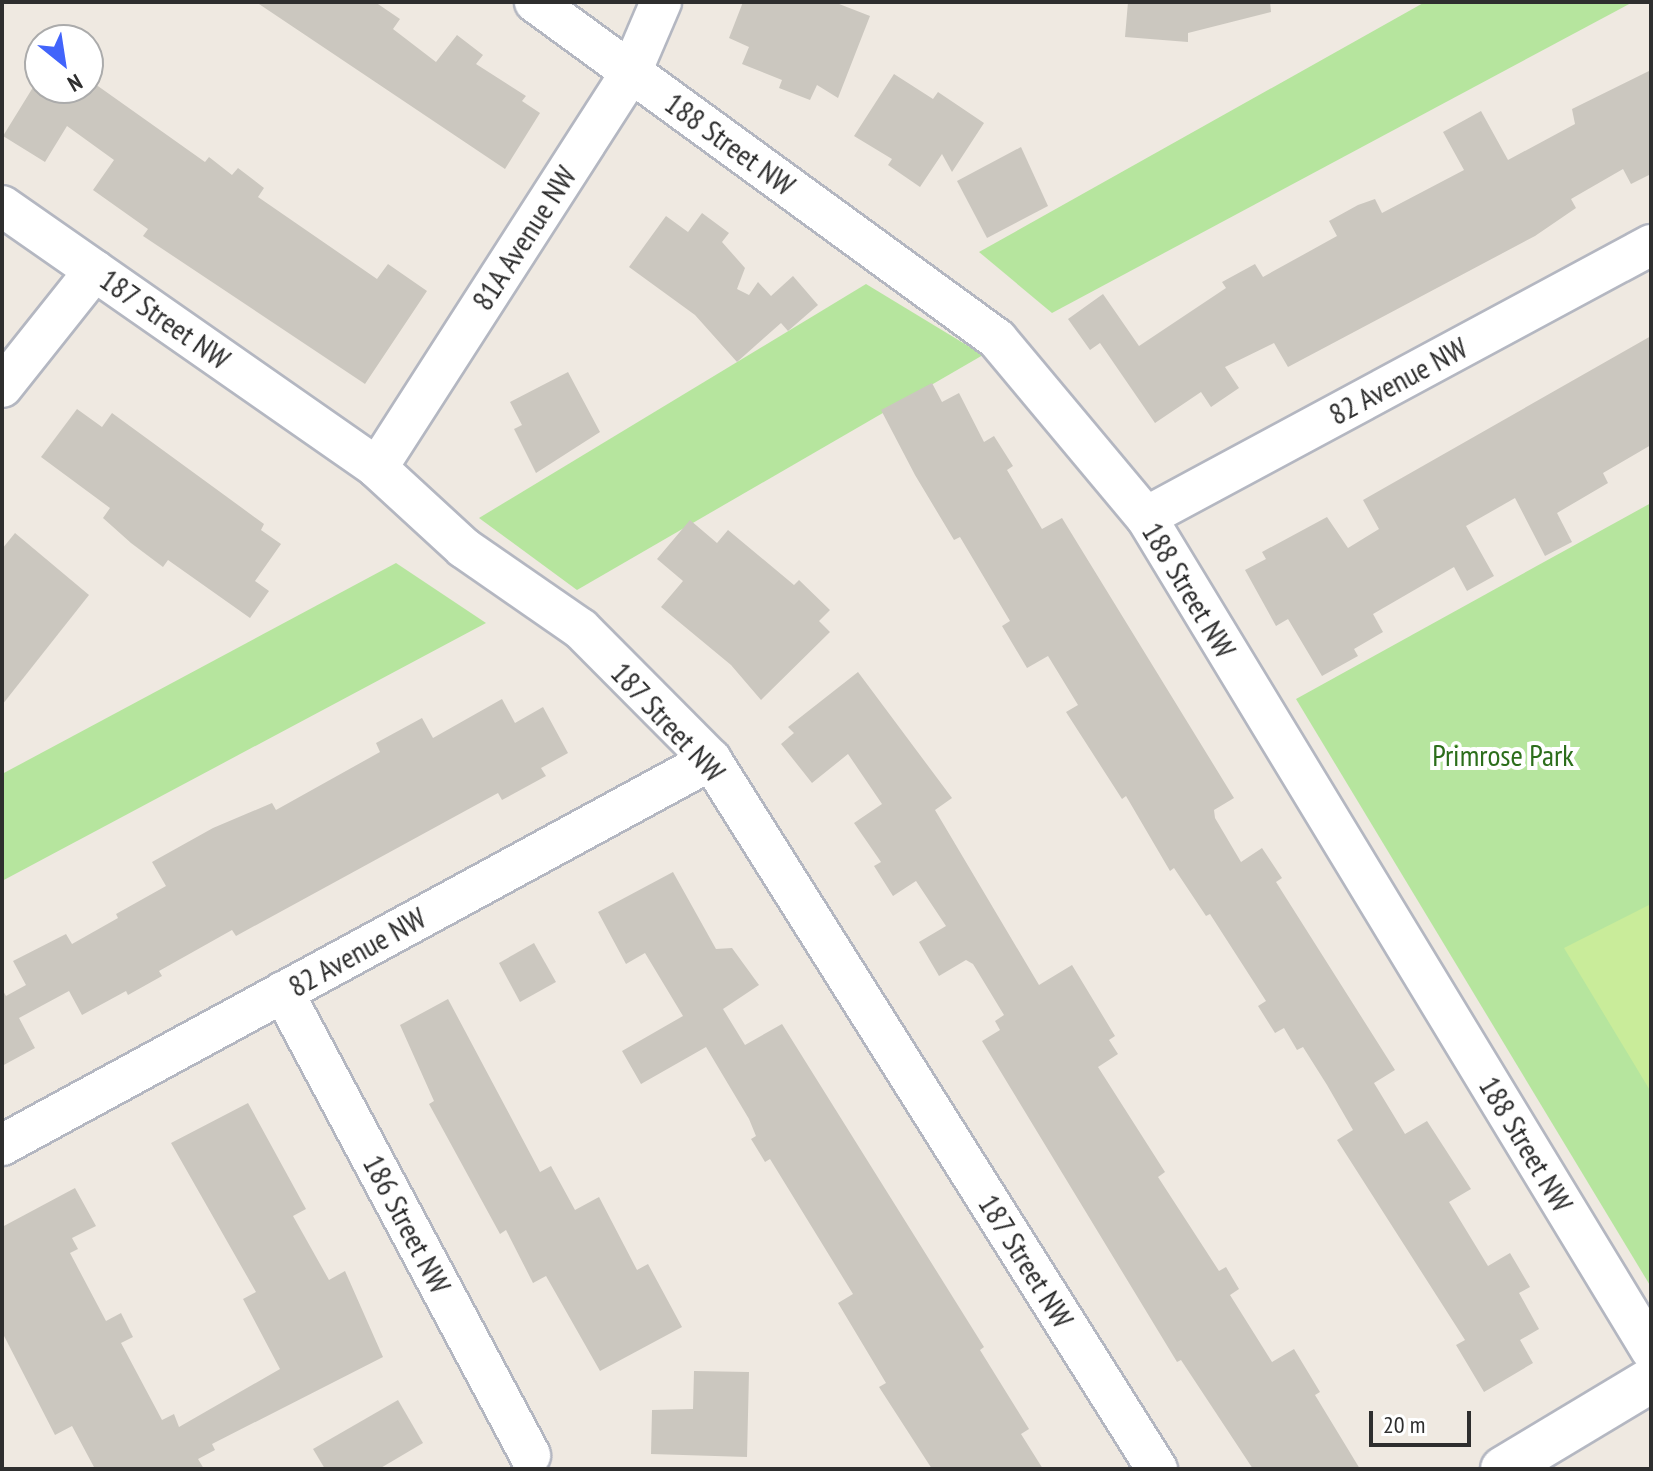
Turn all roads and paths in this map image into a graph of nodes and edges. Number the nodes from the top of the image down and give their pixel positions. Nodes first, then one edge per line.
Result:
1 (535, 2) edge
2 (661, 2) edge
3 (631, 72) junction
4 (2, 206) edge
5 (1651, 245) edge
6 (95, 270) junction
7 (2, 387) edge
8 (377, 468) junction
9 (1146, 517) junction
10 (711, 760) junction
11 (283, 992) junction
12 (2, 1145) edge
13 (1651, 1350) edge
14 (1651, 1380) edge
15 (530, 1455) dead end
16 (1157, 1469) edge
17 (1503, 1469) edge

1 - 3 street, 188 Street NW
2 - 3 street, 81A Avenue NW
3 - 8 street, 81A Avenue NW
3 - 9 street, 188 Street NW
4 - 6 street, 187 Street NW
5 - 9 street, 82 Avenue NW
6 - 7 street
6 - 8 street, 187 Street NW
8 - 10 street, 187 Street NW
9 - 13 street, 188 Street NW
10 - 11 street, 82 Avenue NW
10 - 16 street, 187 Street NW
11 - 12 street, 82 Avenue NW
11 - 15 street, 186 Street NW
14 - 17 street

